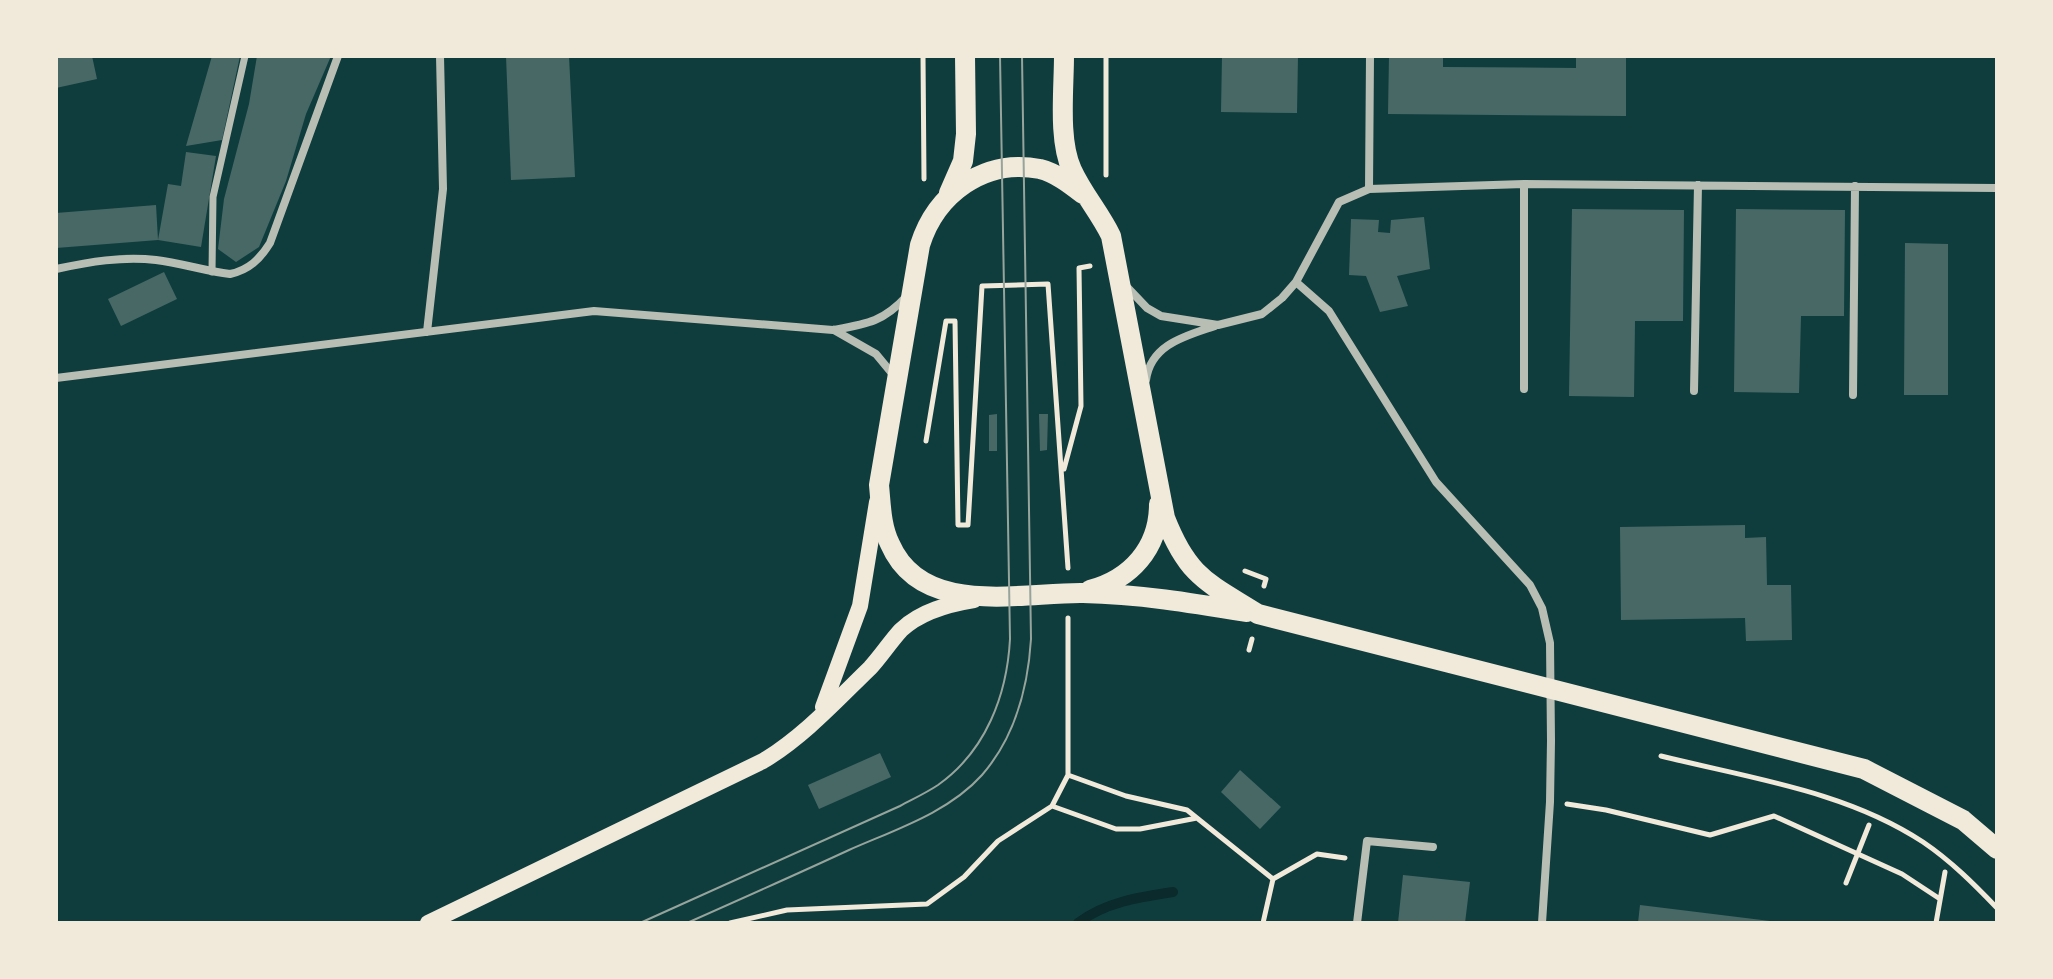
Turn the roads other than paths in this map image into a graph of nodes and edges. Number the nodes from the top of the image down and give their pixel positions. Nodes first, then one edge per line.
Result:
1 (245, 56) edge
2 (338, 56) edge
3 (440, 56) edge
4 (965, 56) edge
5 (1064, 56) edge
6 (1370, 56) edge
7 (1524, 184) junction
8 (1698, 185) junction
9 (1855, 186) junction
10 (1997, 188) edge
11 (1369, 189) junction
12 (946, 198) junction
13 (1089, 198) junction
14 (56, 269) edge
15 (212, 272) junction
16 (1118, 278) junction
17 (1296, 282) junction
18 (912, 290) junction
19 (1218, 325) junction
20 (833, 330) junction
21 (427, 332) junction
22 (56, 378) edge
23 (897, 380) junction
24 (1524, 389) dead end
25 (1694, 391) dead end
26 (1853, 395) dead end
27 (1142, 401) junction
28 (879, 485) junction
29 (1158, 488) junction
30 (1072, 593) junction
31 (992, 597) junction
32 (1258, 614) junction
33 (822, 712) junction
34 (1433, 847) dead end
35 (1997, 849) edge
36 (428, 923) edge
37 (1357, 923) edge
38 (1542, 923) edge

1 - 15 street
2 - 15 street
3 - 21 street
4 - 12 main road
5 - 13 main road
6 - 11 street
7 - 8 street
7 - 11 street
7 - 24 street
8 - 9 street
8 - 25 street
9 - 10 street
9 - 26 street
11 - 17 street
12 - 13 main road
12 - 18 main road
13 - 16 main road
14 - 15 street
16 - 19 street
16 - 27 main road
17 - 19 street
17 - 38 street
18 - 20 street
18 - 23 main road
19 - 27 street
20 - 21 street
20 - 23 street
21 - 22 street
23 - 28 main road
27 - 29 main road
28 - 31 main road
28 - 33 main road
29 - 30 main road
29 - 32 main road
30 - 31 main road
30 - 32 main road
31 - 33 main road
32 - 35 main road
33 - 36 main road
34 - 37 street

